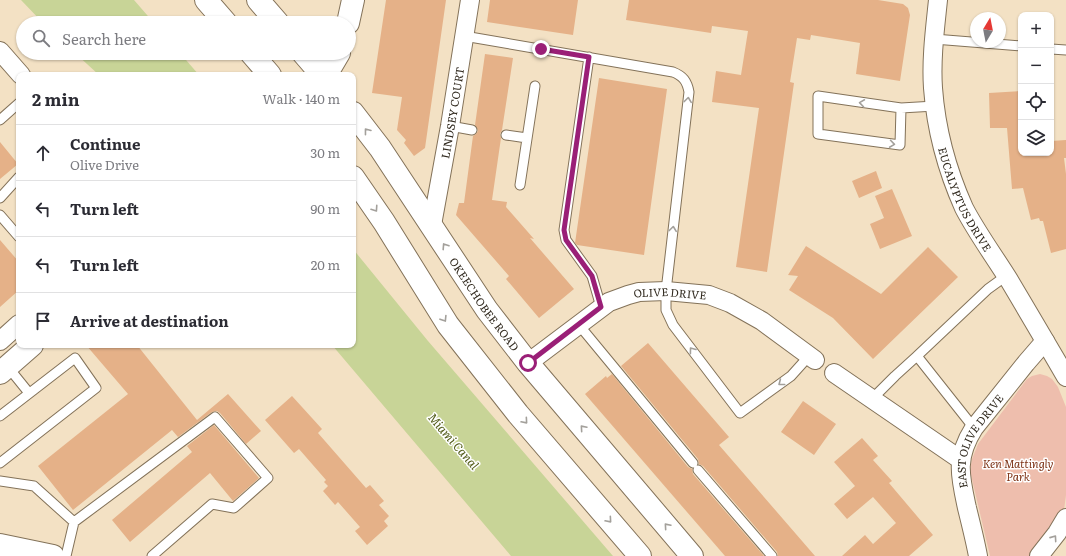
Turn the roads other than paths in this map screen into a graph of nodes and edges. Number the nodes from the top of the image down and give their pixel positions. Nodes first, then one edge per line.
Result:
1 (206, 0) edge
2 (258, 0) edge
3 (352, 0) edge
4 (470, 0) edge
5 (938, 0) edge
6 (220, 16) edge
7 (272, 16) edge
8 (349, 16) edge
9 (464, 36) junction
10 (934, 39) junction
11 (1018, 46) edge
12 (1054, 49) edge
13 (1066, 50) edge
14 (0, 51) edge
15 (589, 57) junction
16 (257, 60) edge
17 (310, 60) edge
18 (335, 60) edge
19 (18, 72) edge
20 (267, 72) edge
21 (320, 72) edge
22 (328, 72) edge
23 (535, 86) dead end
24 (16, 106) edge
25 (935, 106) junction
26 (901, 108) junction
27 (356, 117) edge
28 (0, 120) edge
29 (450, 126) junction
30 (472, 130) dead end
31 (506, 135) dead end
32 (527, 138) junction
33 (16, 180) edge
34 (356, 181) edge
35 (520, 185) dead end
36 (0, 198) edge
37 (0, 216) edge
38 (432, 225) junction
39 (16, 234) edge
40 (1006, 276) junction
41 (666, 291) junction
42 (601, 307) junction
43 (579, 325) junction
44 (16, 327) edge
45 (0, 341) edge
46 (1045, 341) junction
47 (28, 348) edge
48 (917, 356) junction
49 (812, 358) joint
50 (528, 363) junction
51 (3, 365) edge
52 (834, 373) dead end
53 (1066, 377) edge
54 (29, 393) junction
55 (872, 399) junction
56 (0, 416) edge
57 (974, 428) junction
58 (961, 460) junction
59 (0, 462) edge
60 (0, 482) edge
61 (1066, 518) edge
62 (74, 522) junction
63 (0, 547) edge
64 (53, 556) edge
65 (66, 556) edge
66 (152, 556) edge
67 (640, 556) edge
68 (692, 556) edge
69 (772, 556) edge
70 (978, 556) edge
71 (1039, 556) edge

1 - 6 main road
2 - 7 main road
3 - 8 main road
4 - 9 street, LINDSEY COURT
5 - 10 street, EUCALYPTUS DRIVE
9 - 15 lane
9 - 29 street, LINDSEY COURT
10 - 11 lane
10 - 25 street, EUCALYPTUS DRIVE
12 - 13 lane
14 - 19 street
41 -> 15 lane
15 - 42 lane
16 - 20 main road
17 - 21 main road
18 - 22 main road
23 - 32 lane
24 - 28 lane
25 - 26 lane
25 - 40 street, EUCALYPTUS DRIVE
26 -> 26 lane
38 -> 27 main road, OKEECHOBEE ROAD
29 - 30 lane
29 - 38 street, LINDSEY COURT
31 - 32 lane
32 - 35 lane
33 - 36 lane
34 -> 67 main road
37 - 39 lane
50 -> 38 main road, OKEECHOBEE ROAD
40 - 46 street, EUCALYPTUS DRIVE
40 - 48 lane
41 - 42 street, OLIVE DRIVE
41 - 49 street, OLIVE DRIVE
49 -> 41 lane
42 - 43 street, OLIVE DRIVE
43 - 50 street, OLIVE DRIVE
43 - 69 lane
44 - 45 street
46 - 53 street, EUCALYPTUS DRIVE
46 - 57 street, EAST OLIVE DRIVE
47 - 51 main road
48 - 55 lane
48 - 57 lane
68 -> 50 main road, OKEECHOBEE ROAD
51 - 54 lane
52 - 55 street
54 - 56 lane
54 - 59 lane
55 - 58 street
57 - 58 street, EAST OLIVE DRIVE
58 - 70 street, EAST OLIVE DRIVE
60 - 62 lane
71 -> 61 street
62 - 65 lane
62 - 66 lane
63 - 64 main road

